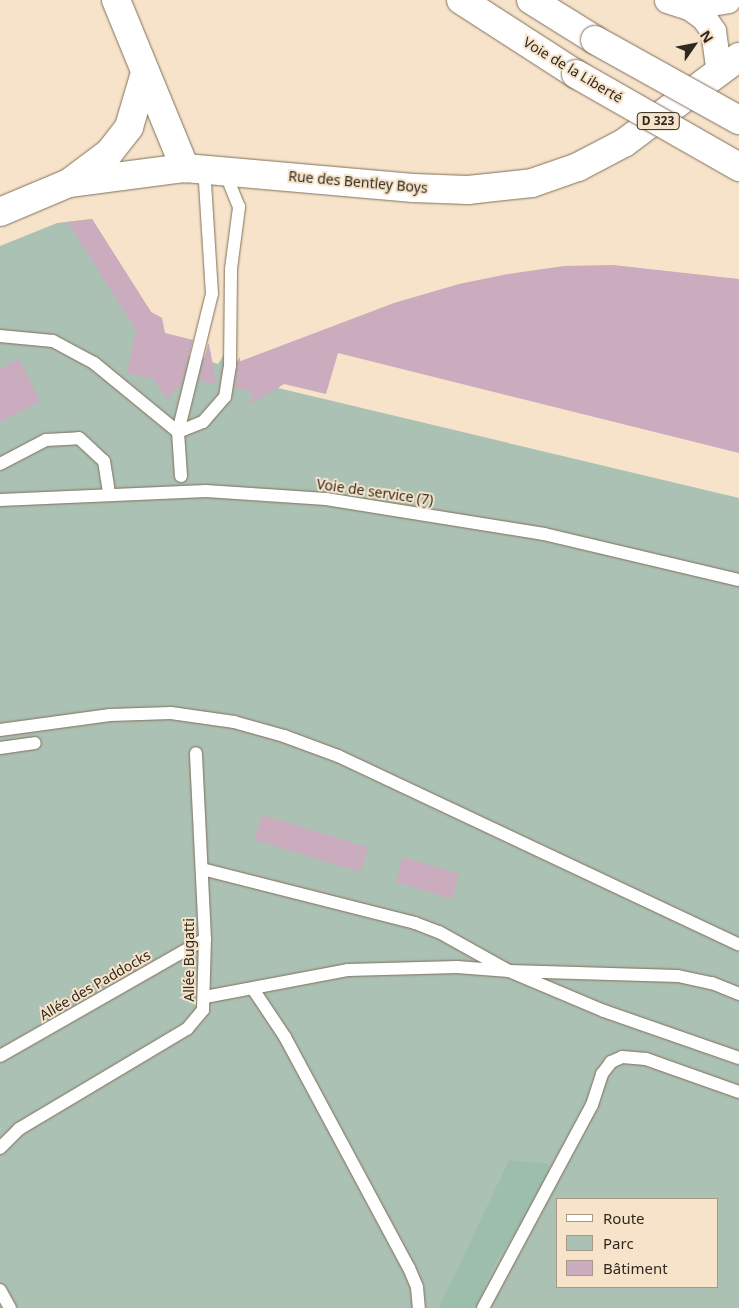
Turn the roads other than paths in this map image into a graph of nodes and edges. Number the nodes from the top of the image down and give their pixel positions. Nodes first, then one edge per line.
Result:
1 (116, 0) edge
2 (461, 0) edge
3 (531, 0) edge
4 (727, 0) edge
5 (678, 4) edge
6 (729, 65) edge
7 (145, 73) junction
8 (739, 120) edge
9 (739, 167) edge
10 (204, 168) junction
11 (69, 183) junction
12 (0, 212) edge
13 (0, 336) edge
14 (178, 432) junction
15 (0, 464) edge
16 (181, 476) dead end
17 (109, 493) junction
18 (0, 500) edge
19 (739, 580) edge
20 (0, 730) edge
21 (35, 743) dead end
22 (0, 748) edge
23 (196, 753) dead end
24 (202, 869) junction
25 (205, 939) junction
26 (739, 945) edge
27 (509, 971) junction
28 (253, 988) junction
29 (739, 994) edge
30 (205, 997) junction
31 (0, 1056) edge
32 (739, 1058) edge
33 (739, 1092) edge
34 (0, 1148) edge
35 (0, 1290) edge
36 (10, 1308) edge
37 (419, 1308) edge
38 (483, 1308) edge

1 - 7 main road
2 - 9 main road, Voie de la Liberté / D 323, bridge
3 - 8 main road, D 323, bridge
4 - 5 street
5 - 6 street
6 - 10 main road, Rue des Bentley Boys
7 - 10 main road
7 - 11 main road
10 - 11 main road, Rue des Bentley Boys
10 - 14 lane
10 - 14 lane
11 - 12 main road
13 - 14 lane
14 - 16 lane
15 - 17 lane
17 - 18 lane, Voie de service (7)
17 - 19 lane, Voie de service (7)
20 - 26 lane
21 - 22 lane
23 - 24 lane, Allée Bugatti
24 - 25 lane, Allée Bugatti
24 - 27 lane
25 - 30 lane, Allée Bugatti
25 - 31 lane, Allée des Paddocks
27 - 28 lane
27 - 29 lane
27 - 32 lane
28 - 30 lane
28 - 37 lane
30 - 34 lane, Allée Bugatti
33 - 38 lane
35 - 36 lane

